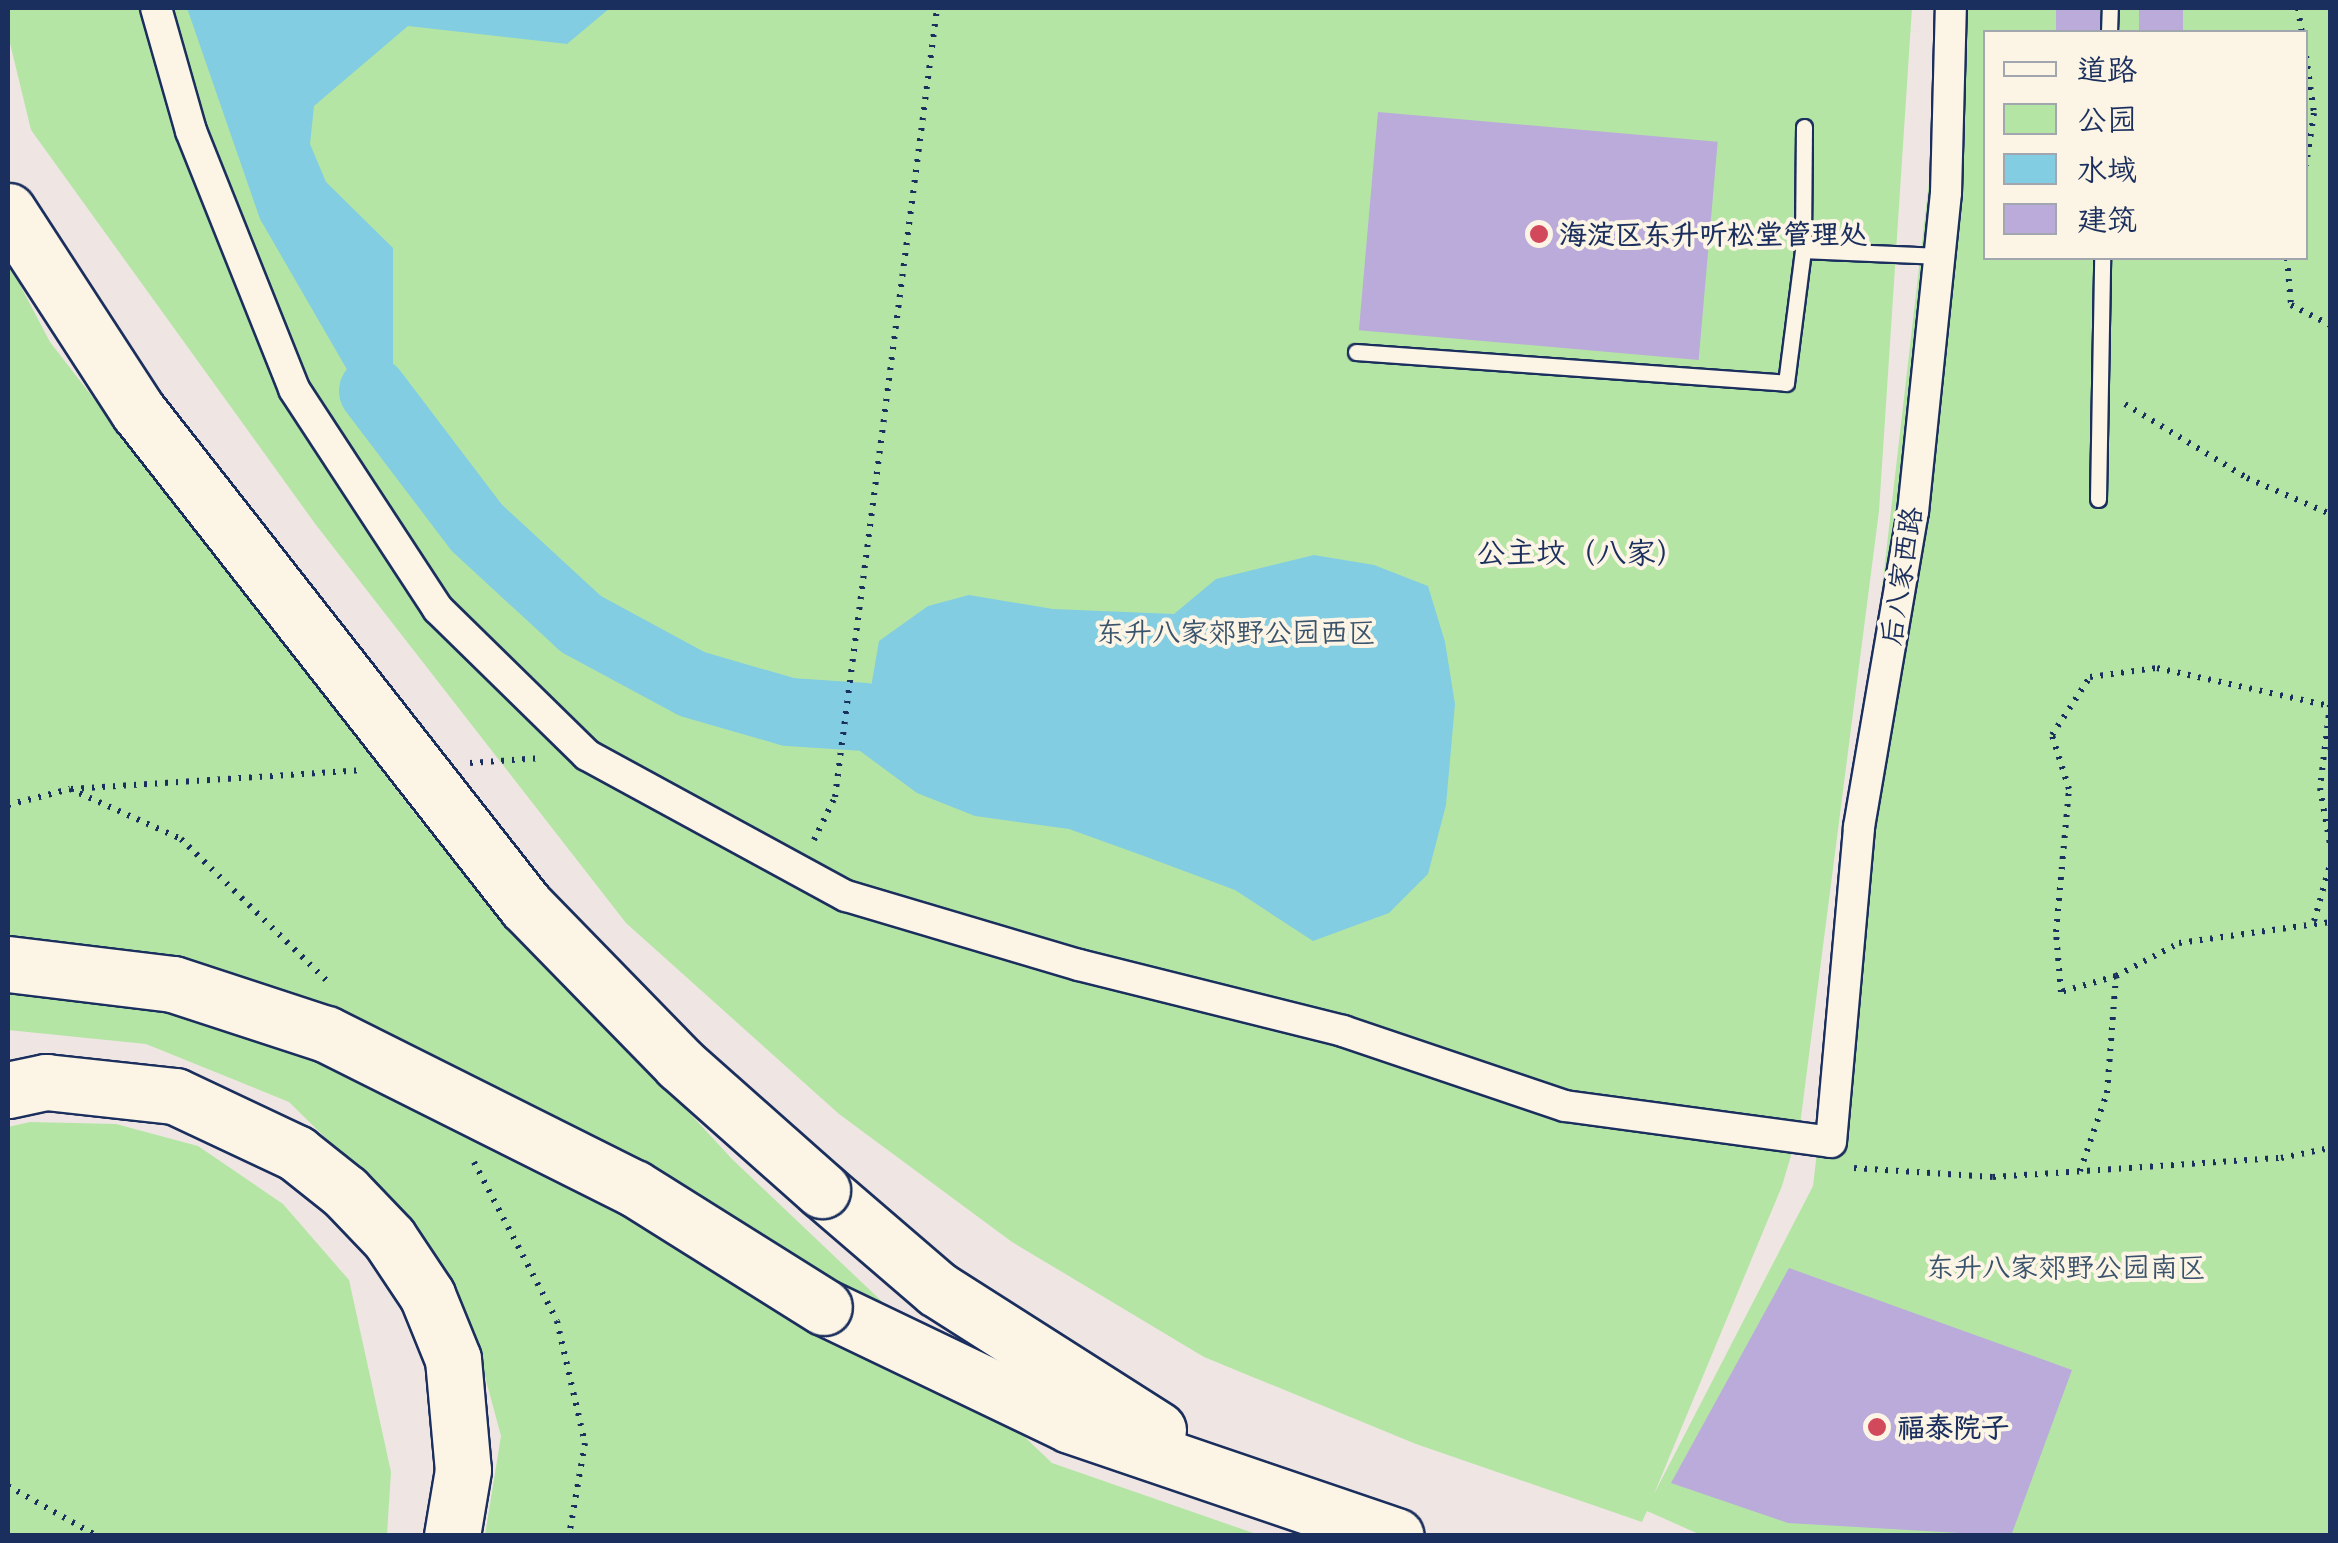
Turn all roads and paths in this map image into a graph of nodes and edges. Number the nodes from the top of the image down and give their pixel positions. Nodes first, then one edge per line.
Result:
1 (156, 8) edge
2 (936, 8) edge
3 (1951, 8) edge
4 (2308, 70) edge
5 (1804, 126) dead end
6 (2308, 152) edge
7 (8, 211) edge
8 (1802, 250) junction
9 (1939, 256) junction
10 (2102, 260) edge
11 (2287, 260) edge
12 (2330, 325) edge
13 (1356, 352) dead end
14 (2099, 388) junction
15 (2098, 499) dead end
16 (2330, 514) edge
17 (2330, 706) edge
18 (586, 756) junction
19 (467, 763) dead end
20 (368, 770) dead end
21 (70, 789) dead end
22 (2330, 844) edge
23 (2330, 865) edge
24 (800, 870) junction
25 (2314, 921) junction
26 (2330, 922) edge
27 (8, 964) edge
28 (2116, 976) junction
29 (8, 1090) edge
30 (1830, 1142) junction
31 (2330, 1148) edge
32 (2080, 1171) junction
33 (8, 1486) edge
34 (1250, 1486) junction
35 (98, 1536) edge
36 (452, 1536) edge
37 (1396, 1536) edge

1 - 18 street
2 - 24 path
3 - 9 street, 后八家西路
4 - 6 path
5 - 8 lane
7 - 34 highway, bridge
8 - 9 lane
8 - 13 lane
9 - 30 street, 后八家西路
10 - 14 lane
11 - 12 path
14 - 15 lane
14 - 16 path
17 - 22 path
17 - 28 path
18 - 19 path
18 - 24 street
20 - 21 path
23 - 25 path
24 - 30 street
25 - 26 path
25 - 28 path
27 - 34 highway, bridge
28 - 32 path
29 - 36 highway
30 - 32 path
31 - 32 path
33 - 35 path
34 - 37 highway

